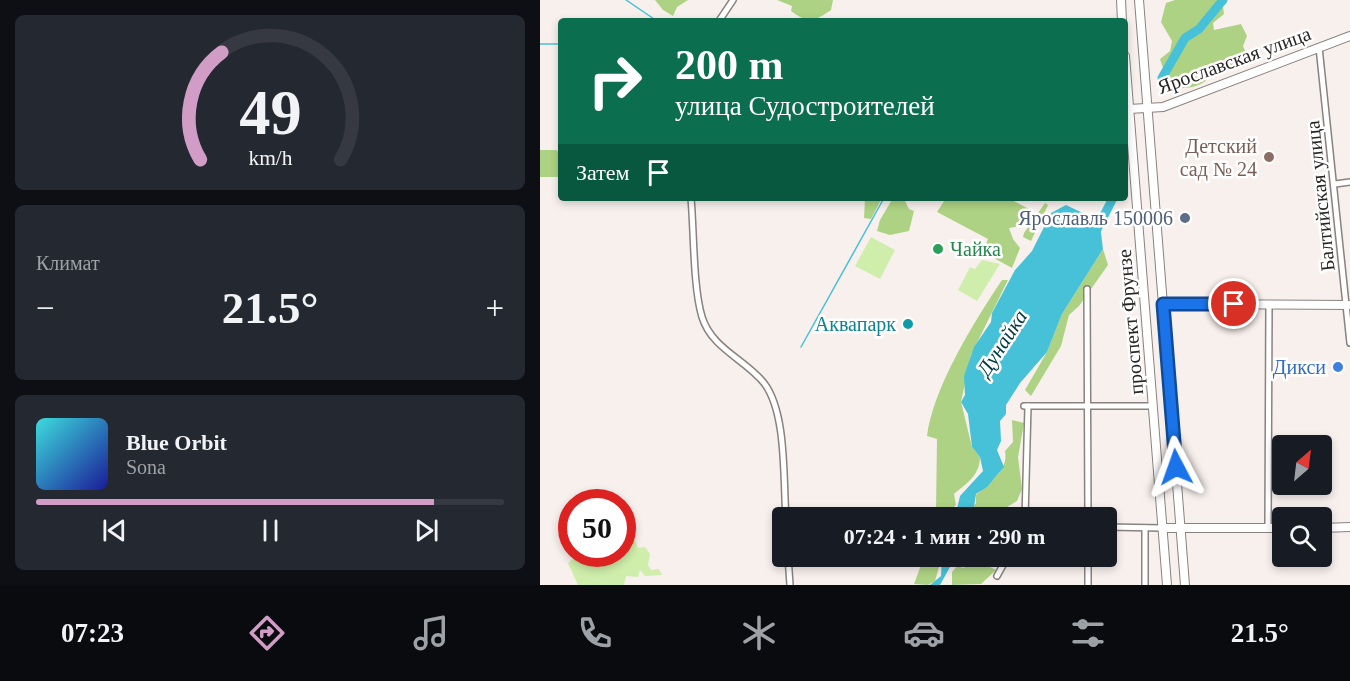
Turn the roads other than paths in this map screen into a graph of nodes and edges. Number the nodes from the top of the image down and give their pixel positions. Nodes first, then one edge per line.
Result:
1 (733, 0) edge
2 (1120, 0) edge
3 (1139, 0) edge
4 (721, 18) edge
5 (1122, 18) edge
6 (1350, 36) edge
7 (1319, 47) junction
8 (1128, 96) edge
9 (1147, 108) junction
10 (1129, 109) junction
11 (1350, 182) edge
12 (1335, 184) junction
13 (691, 201) edge
14 (1087, 289) dead end
15 (1163, 304) junction
16 (1269, 304) junction
17 (1348, 305) edge
18 (1350, 343) edge
19 (1088, 404) junction
20 (1153, 406) junction
21 (785, 507) edge
22 (1025, 507) edge
23 (1088, 507) edge
24 (1117, 527) edge
25 (1350, 527) edge
26 (1145, 528) junction
27 (1162, 528) junction
28 (1181, 528) junction
29 (1332, 528) edge
30 (1268, 529) junction
31 (1272, 529) edge
32 (789, 567) edge
33 (1002, 567) edge
34 (1088, 567) edge
35 (997, 576) dead end
36 (790, 585) edge
37 (1088, 585) edge
38 (1145, 585) edge
39 (1167, 585) edge
40 (1185, 585) edge

1 - 4 street
2 - 5 main road
3 - 9 main road, проспект Фрунзе
6 - 7 main road, Ярославская улица
7 - 9 main road, Ярославская улица
7 - 12 street, Балтийская улица
8 - 10 main road, проспект Фрунзе
9 - 10 main road, Ярославская улица
9 - 15 main road, проспект Фрунзе
10 - 20 main road, проспект Фрунзе
11 - 12 street
12 - 17 street, Балтийская улица
13 - 21 street
14 - 19 street
15 - 16 main road
15 - 28 main road, проспект Фрунзе
16 - 17 main road
16 - 30 street
17 - 18 street, Балтийская улица
19 - 20 street
19 - 22 street
19 - 23 street
20 - 27 main road, проспект Фрунзе
24 - 26 street
25 - 29 main road
26 - 27 street
26 - 38 street
27 - 28 main road
27 - 39 main road, проспект Фрунзе
28 - 30 main road
28 - 40 main road, проспект Фрунзе
30 - 31 main road
32 - 36 street
33 - 35 street
34 - 37 street

